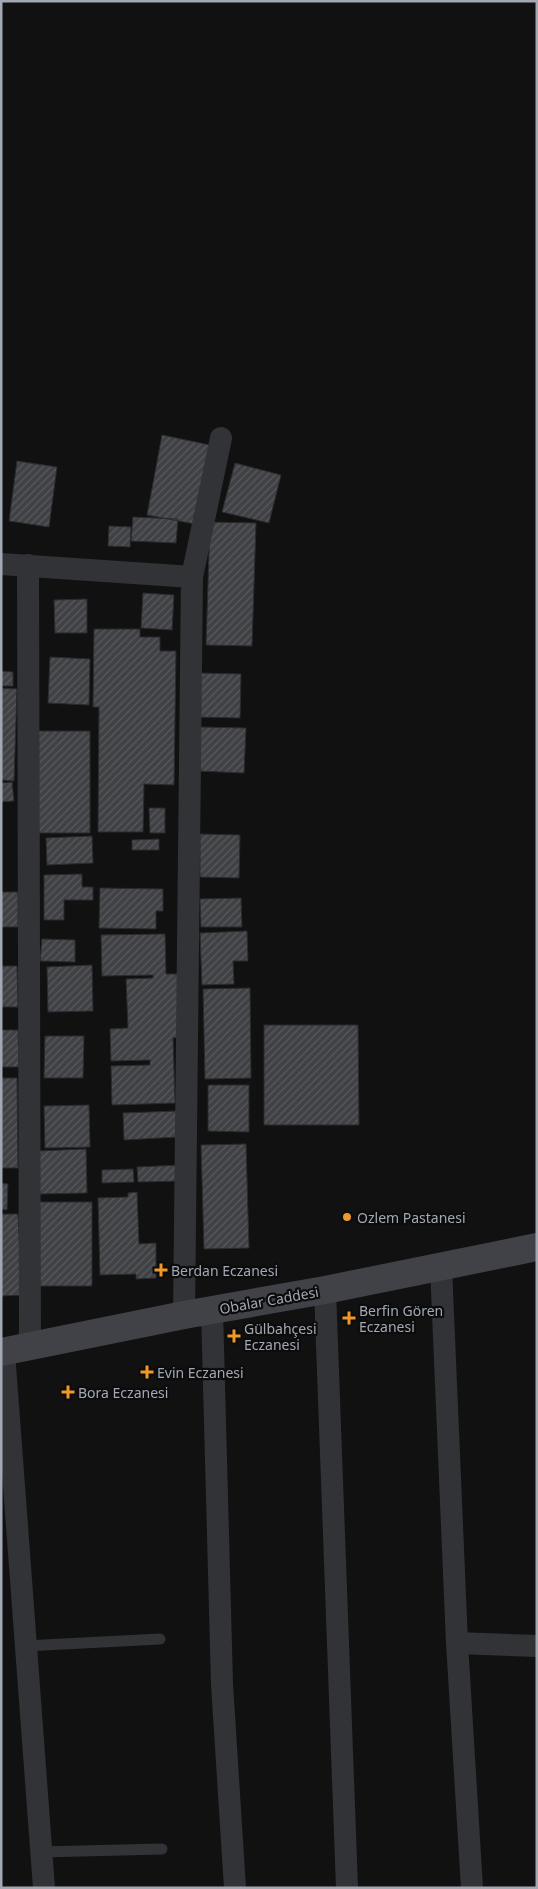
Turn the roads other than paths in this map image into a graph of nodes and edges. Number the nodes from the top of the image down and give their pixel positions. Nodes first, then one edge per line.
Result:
1 (221, 438) dead end
2 (1, 564) edge
3 (28, 565) junction
4 (192, 576) junction
5 (537, 1247) edge
6 (441, 1266) junction
7 (325, 1290) junction
8 (212, 1310) junction
9 (184, 1315) junction
10 (30, 1346) junction
11 (2, 1352) edge
12 (160, 1639) dead end
13 (457, 1643) junction
14 (26, 1646) junction
15 (537, 1646) edge
16 (162, 1849) dead end
17 (41, 1852) junction
18 (44, 1888) edge
19 (235, 1888) edge
20 (347, 1888) edge
21 (472, 1888) edge

1 - 4 street
2 - 3 street
3 - 4 street
3 - 10 street
4 - 9 street
5 - 6 main road, Obalar Caddesi
6 - 7 main road, Obalar Caddesi
6 - 13 street
7 - 8 main road, Obalar Caddesi
7 - 20 street
8 - 9 main road, Obalar Caddesi
8 - 19 street
9 - 10 main road, Obalar Caddesi
10 - 11 main road, Obalar Caddesi
11 - 14 street
12 - 14 lane
13 - 15 street
13 - 21 street
14 - 17 street
16 - 17 lane
17 - 18 street

